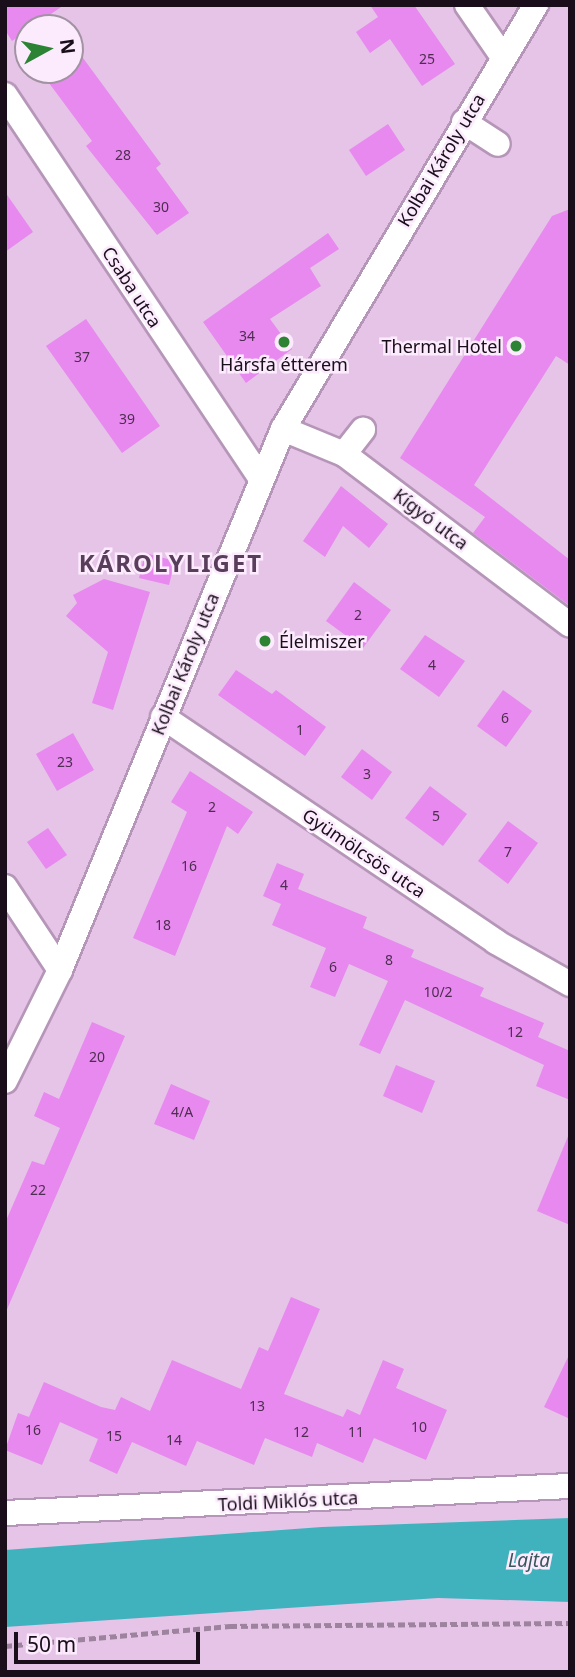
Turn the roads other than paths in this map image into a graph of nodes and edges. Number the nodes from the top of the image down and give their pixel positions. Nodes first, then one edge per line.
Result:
1 (467, 5) edge
2 (536, 5) edge
3 (503, 57) junction
4 (5, 95) edge
5 (464, 122) junction
6 (498, 144) dead end
7 (283, 429) junction
8 (363, 430) dead end
9 (344, 454) junction
10 (260, 478) junction
11 (570, 625) edge
12 (163, 717) junction
13 (5, 887) edge
14 (60, 970) junction
15 (570, 984) edge
16 (5, 1081) edge
17 (570, 1486) edge
18 (5, 1513) edge

1 - 3 street
2 - 3 street, Kolbai Károly utca
3 - 5 street, Kolbai Károly utca
4 - 10 street, Csaba utca
5 - 6 street
5 - 7 street, Kolbai Károly utca
7 - 9 street, Kígyó utca
7 - 10 street, Kolbai Károly utca
8 - 9 street
9 - 11 street, Kígyó utca
10 - 12 street, Kolbai Károly utca
12 - 14 street, Kolbai Károly utca
12 - 15 street, Gyümölcsös utca
13 - 14 street
14 - 16 street, Kolbai Károly utca
17 - 18 street, Toldi Miklós utca

